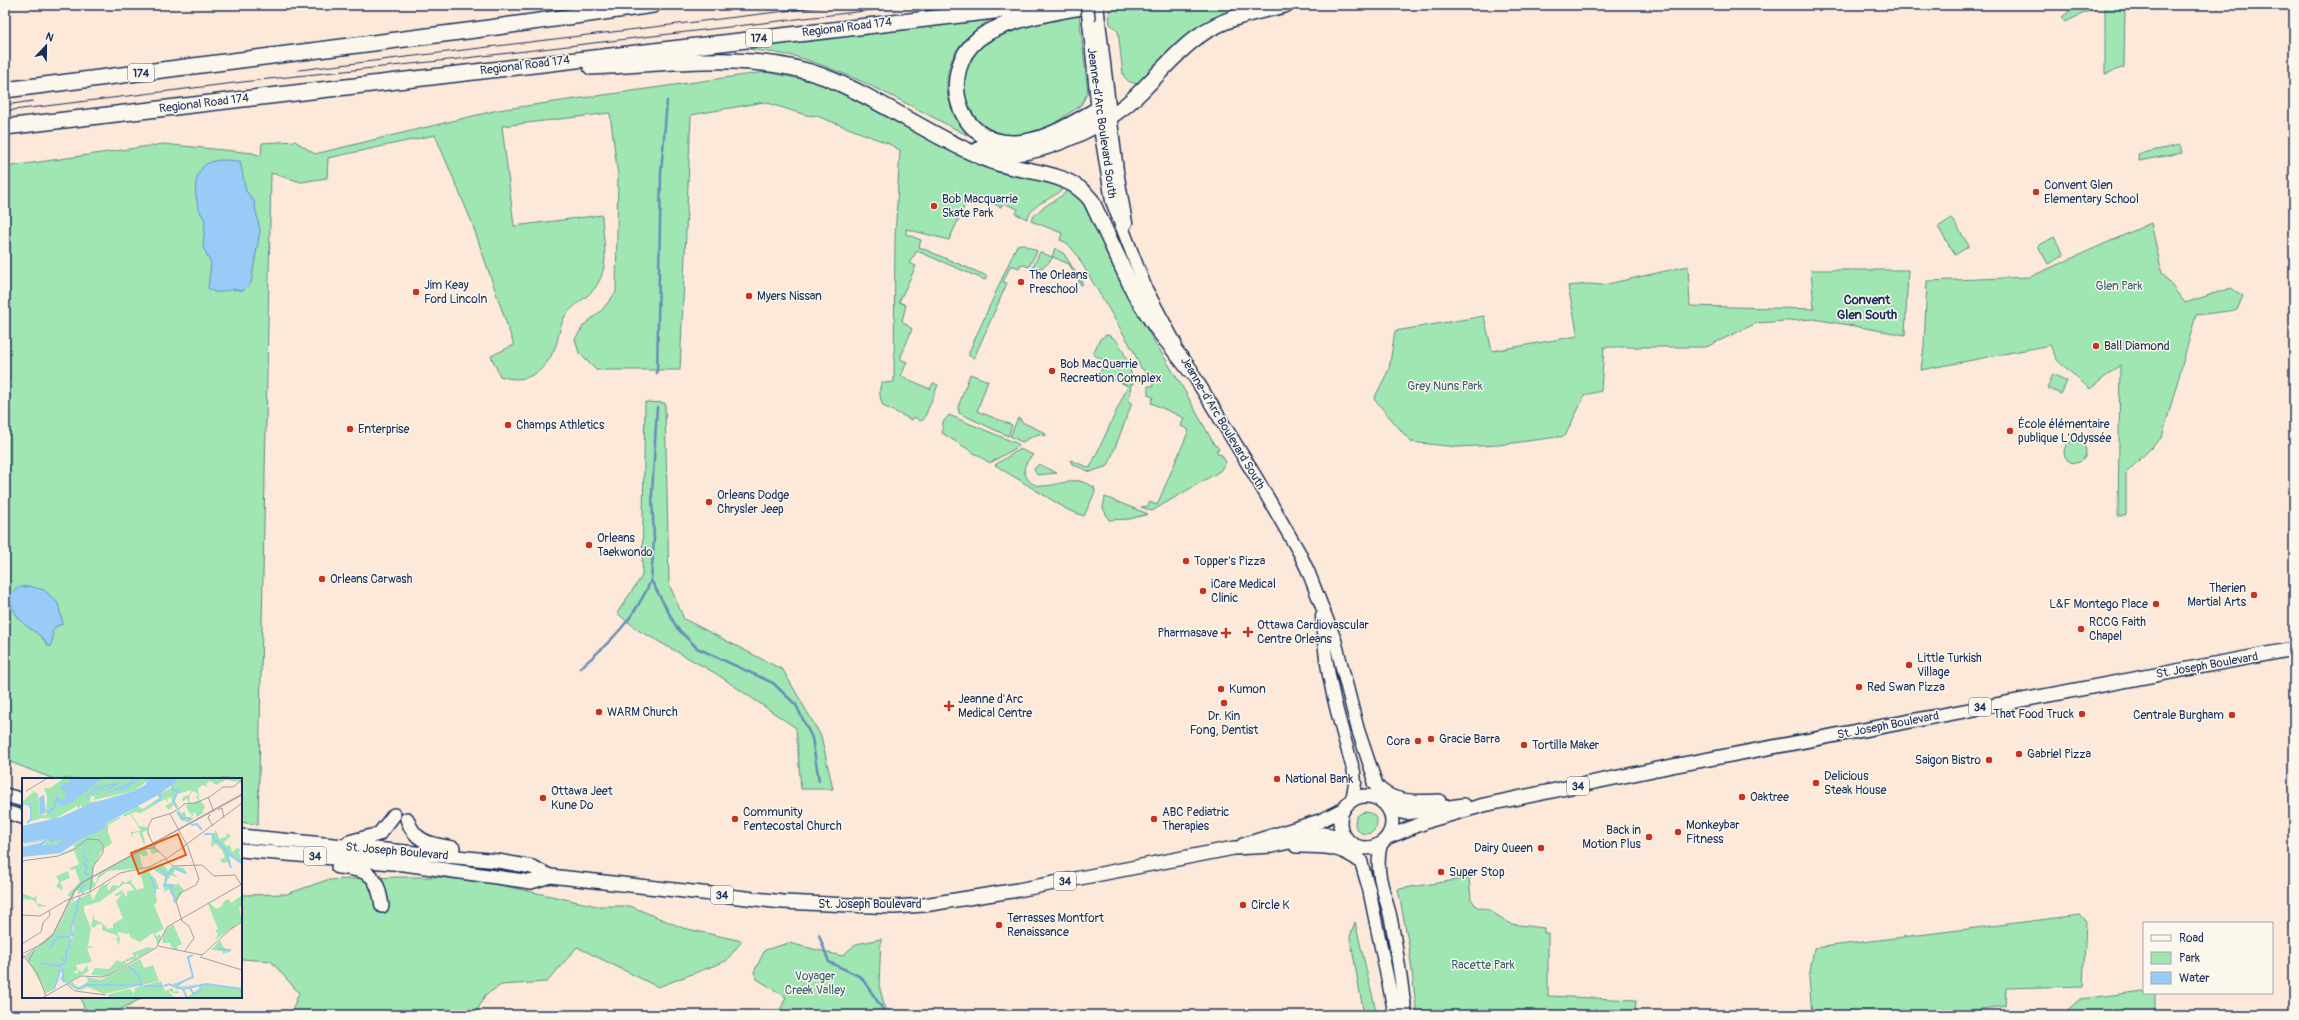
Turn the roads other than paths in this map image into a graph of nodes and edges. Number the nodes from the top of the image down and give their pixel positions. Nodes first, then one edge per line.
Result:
1 (606, 5) edge
2 (653, 5) edge
3 (1046, 5) edge
4 (1087, 5) edge
5 (1093, 5) edge
6 (1097, 5) edge
7 (1284, 5) edge
8 (1094, 21) junction
9 (351, 46) junction
10 (472, 72) junction
11 (5, 90) edge
12 (1103, 115) junction
13 (5, 127) edge
14 (946, 138) junction
15 (1190, 370) junction
16 (1322, 606) junction
17 (2294, 649) edge
18 (1374, 783) junction
19 (5, 795) edge
20 (22, 800) edge
21 (1348, 805) junction
22 (1385, 805) junction
23 (1461, 805) junction
24 (1484, 805) junction
25 (5, 812) edge
26 (394, 815) dead end
27 (22, 817) edge
28 (407, 819) dead end
29 (242, 836) edge
30 (1384, 840) junction
31 (1349, 841) junction
32 (334, 845) junction
33 (1272, 846) junction
34 (1234, 848) junction
35 (242, 850) edge
36 (242, 857) edge
37 (498, 861) junction
38 (1361, 862) junction
39 (550, 876) junction
40 (382, 906) dead end
41 (1395, 1015) edge
42 (1406, 1015) edge

1 - 9 highway
2 - 9 highway, 174
3 - 10 highway, Regional Road 174 / 174
4 - 8 main road, Jeanne-d'Arc Boulevard South, bridge
5 - 12 highway
6 - 8 main road, Jeanne-d'Arc Boulevard South
7 - 12 highway
8 - 12 main road, Jeanne-d'Arc Boulevard South
9 - 11 highway, 174
10 - 13 highway, Regional Road 174 / 174
10 - 14 highway
12 - 14 highway
12 - 15 main road, Jeanne-d'Arc Boulevard South
14 - 15 highway
15 - 16 main road, Jeanne-d'Arc Boulevard South
16 - 18 main road, Jeanne-d'Arc Boulevard South
16 - 21 main road, Jeanne-d'Arc Boulevard South
17 - 24 main road, St. Joseph Boulevard / 34
18 - 22 main road, Jeanne-d'Arc Boulevard South
18 - 23 main road
19 - 20 main road
21 - 22 main road, 34
21 - 31 main road
21 - 34 main road, St. Joseph Boulevard / 34
22 - 23 main road, St. Joseph Boulevard / 34
22 - 30 main road
23 - 24 main road, St. Joseph Boulevard / 34
24 - 30 main road, St. Joseph Boulevard / 34
25 - 27 main road
26 - 32 main road
28 - 37 main road
29 - 32 main road, St. Joseph Boulevard / 34
30 - 31 main road, 34
30 - 42 main road
31 - 33 main road, St. Joseph Boulevard / 34
31 - 38 main road
32 - 37 main road, St. Joseph Boulevard / 34
33 - 34 main road, St. Joseph Boulevard / 34
33 - 38 main road
34 - 39 main road, St. Joseph Boulevard / 34
35 - 39 main road, St. Joseph Boulevard / 34
36 - 40 main road
37 - 39 main road, St. Joseph Boulevard / 34
38 - 41 main road

